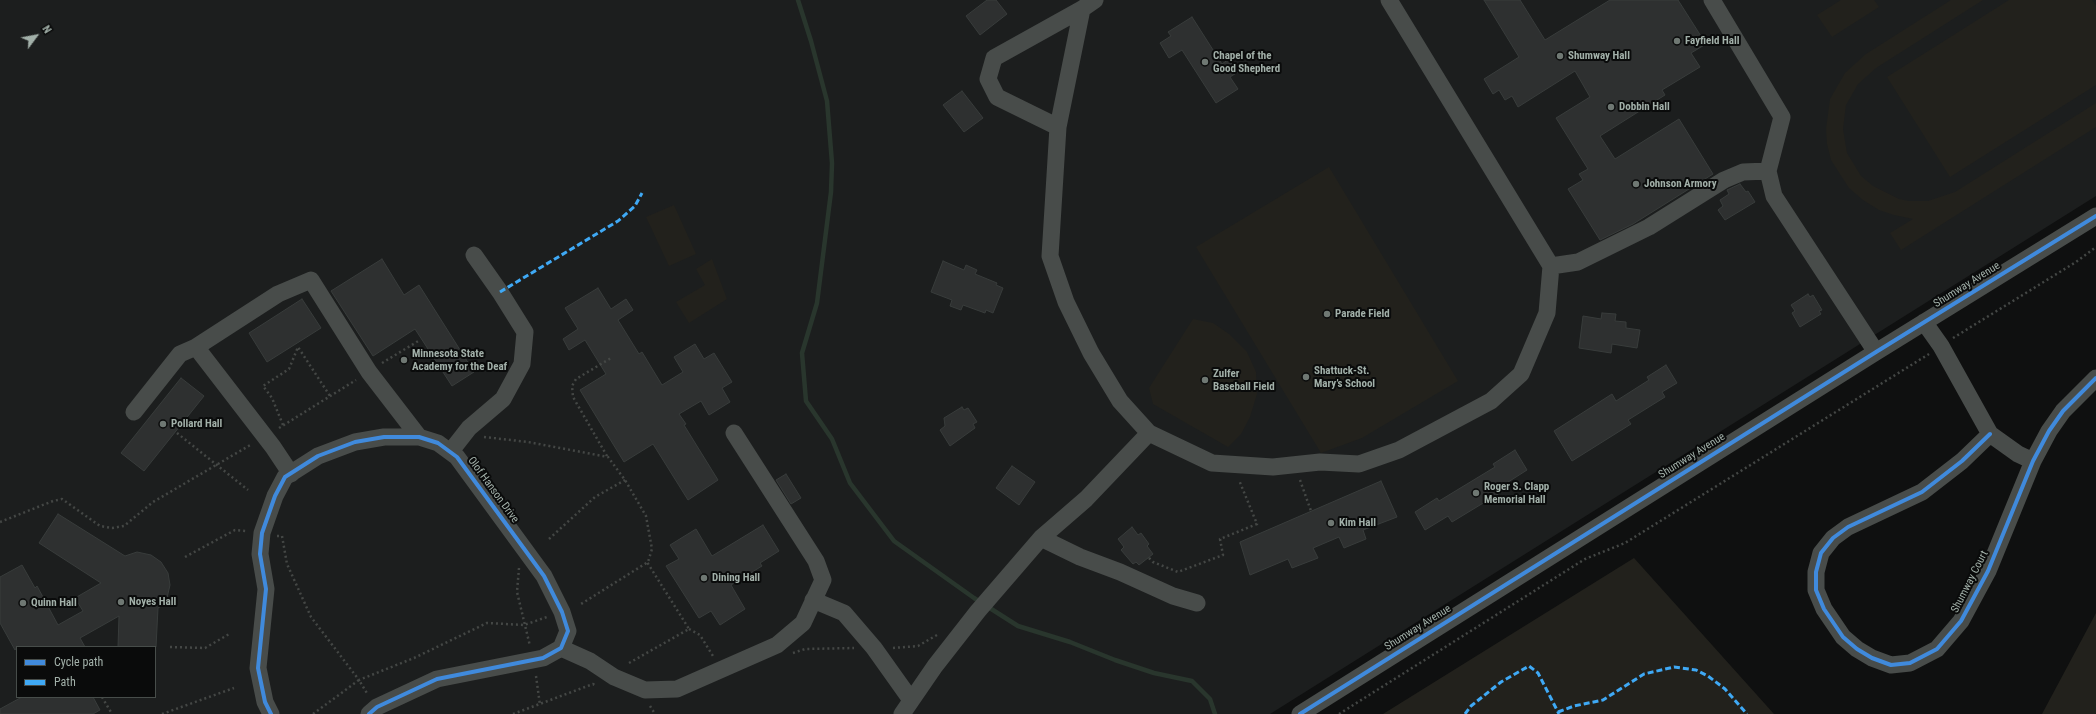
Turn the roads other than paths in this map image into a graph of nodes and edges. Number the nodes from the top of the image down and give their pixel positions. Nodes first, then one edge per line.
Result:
1 (1389, 0) edge
2 (1712, 0) edge
3 (1089, 4) edge
4 (1058, 127) junction
5 (1768, 171) junction
6 (2096, 216) edge
7 (474, 255) dead end
8 (1551, 266) junction
9 (1924, 322) junction
10 (196, 347) junction
11 (1876, 352) junction
12 (2096, 378) edge
13 (134, 412) dead end
14 (734, 433) dead end
15 (1149, 433) junction
16 (1990, 434) junction
17 (419, 437) junction
18 (451, 451) junction
19 (2032, 461) junction
20 (290, 474) junction
21 (1041, 538) junction
22 (813, 600) junction
23 (1197, 603) dead end
24 (561, 648) junction
25 (911, 700) junction
26 (271, 714) edge
27 (369, 714) edge
28 (902, 714) edge
29 (1300, 714) edge

1 - 8 street
2 - 5 street
3 - 4 street
3 - 4 street
4 - 15 street
5 - 8 street
5 - 11 street
6 - 9 street, Shumway Avenue
7 - 18 street
8 - 15 street
9 - 11 street, Shumway Avenue
9 - 16 street
10 - 13 street
10 - 17 street
10 - 20 street
11 - 29 street, Shumway Avenue
12 - 19 street, Shumway Court
14 - 22 street
15 - 21 street
16 - 19 street
16 - 19 street, Shumway Court
17 - 18 street, Olof Hanson Drive
17 - 20 street, Olof Hanson Drive
18 - 24 street, Olof Hanson Drive
20 - 26 street, Olof Hanson Drive
21 - 23 street
21 - 25 street
22 - 24 street
22 - 25 street
24 - 27 street
25 - 28 street

